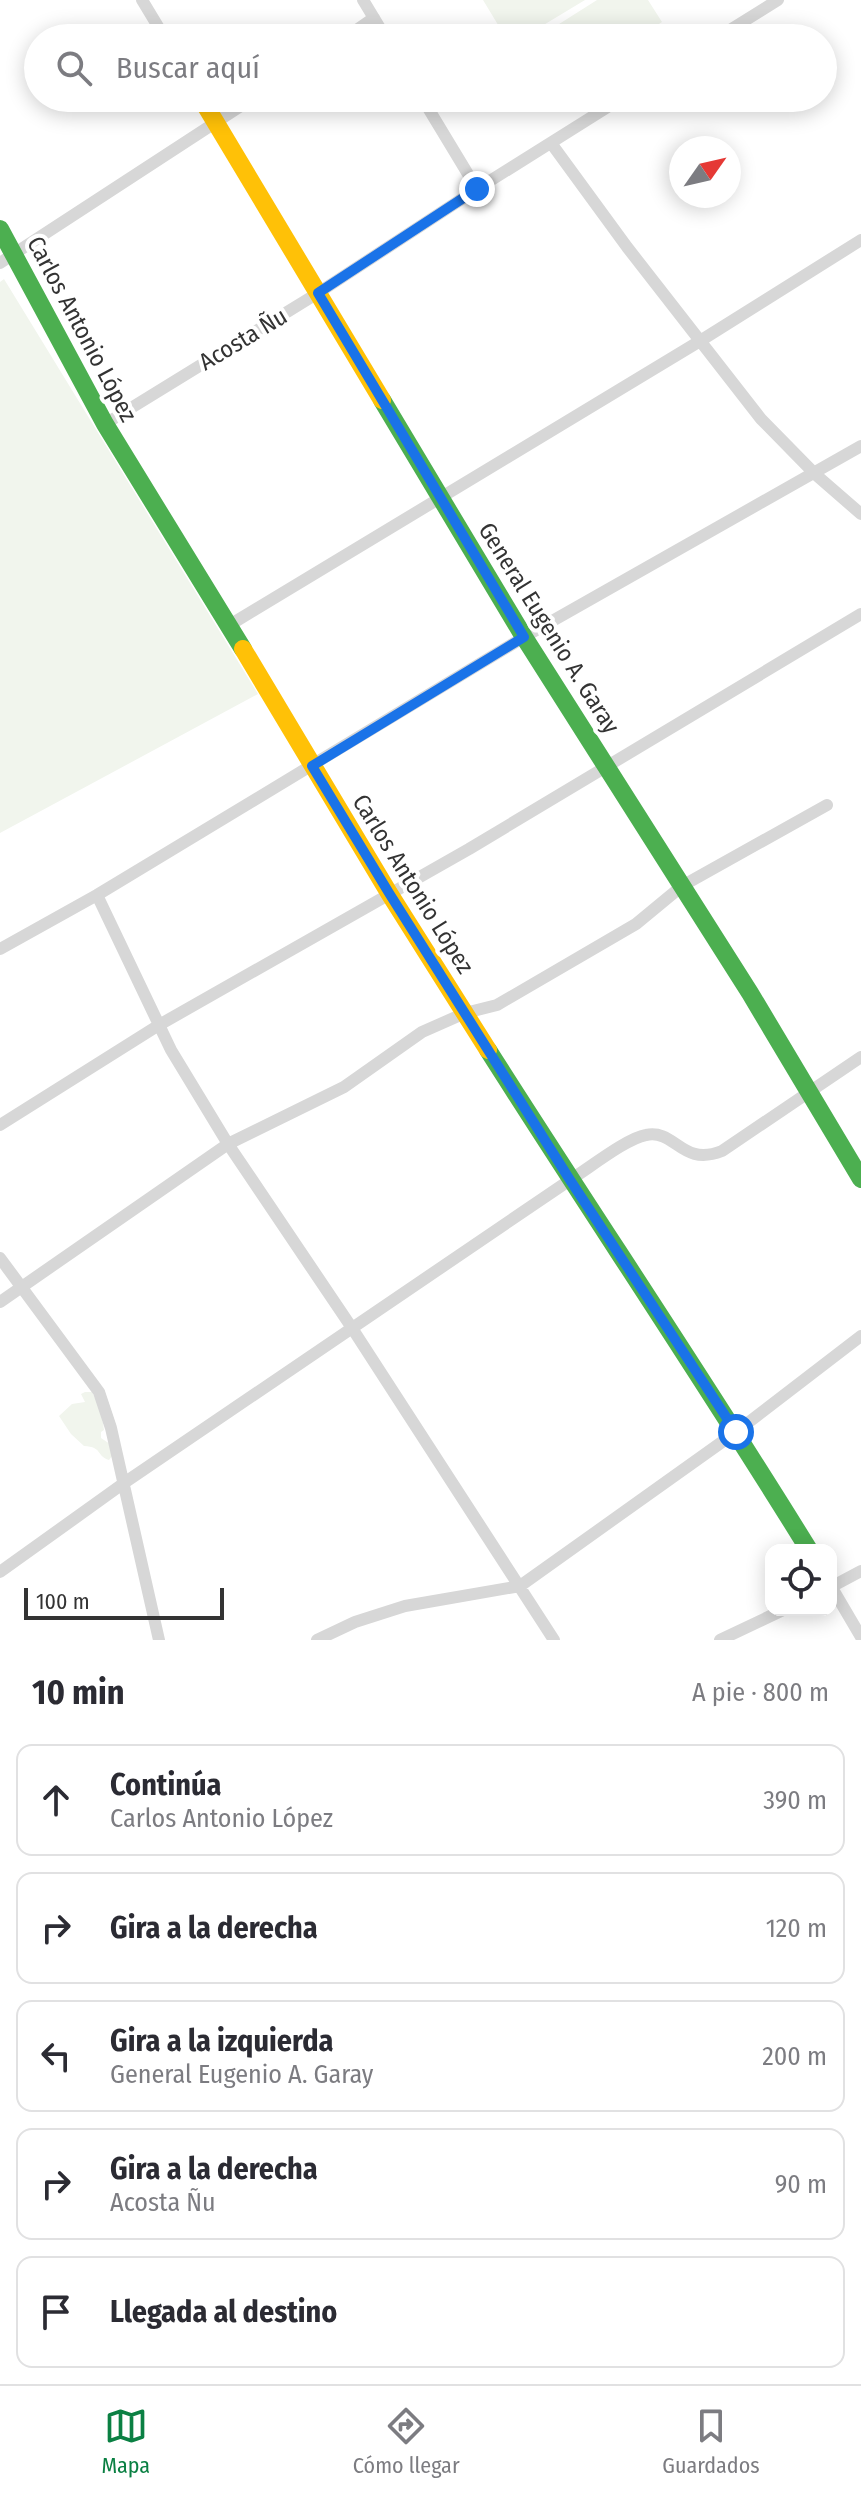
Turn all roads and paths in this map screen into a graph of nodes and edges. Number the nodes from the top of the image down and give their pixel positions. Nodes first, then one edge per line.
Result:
1 (142, 0) edge
2 (363, 0) edge
3 (778, 0) edge
4 (374, 18) junction
5 (157, 24) edge
6 (365, 24) edge
7 (378, 24) edge
8 (739, 24) edge
9 (209, 112) edge
10 (232, 112) edge
11 (430, 112) edge
12 (600, 112) edge
13 (216, 123) junction
14 (551, 143) junction
15 (477, 189) junction
16 (0, 229) edge
17 (861, 240) edge
18 (7, 258) edge
19 (318, 293) junction
20 (700, 341) junction
21 (105, 424) junction
22 (861, 446) edge
23 (815, 474) junction
24 (440, 497) junction
25 (861, 514) edge
26 (861, 614) edge
27 (228, 626) junction
28 (524, 637) junction
29 (312, 766) junction
30 (607, 768) junction
31 (827, 805) dead end
32 (682, 886) junction
33 (389, 893) junction
34 (97, 895) junction
35 (0, 949) edge
36 (465, 1013) junction
37 (159, 1025) junction
38 (861, 1057) edge
39 (808, 1092) junction
40 (0, 1125) edge
41 (228, 1144) junction
42 (861, 1179) edge
43 (570, 1180) junction
44 (0, 1258) edge
45 (23, 1287) junction
46 (0, 1302) edge
47 (352, 1328) junction
48 (861, 1336) edge
49 (736, 1432) junction
50 (124, 1483) junction
51 (805, 1544) edge
52 (861, 1571) edge
53 (0, 1572) edge
54 (837, 1583) edge
55 (520, 1586) junction
56 (837, 1596) edge
57 (770, 1616) edge
58 (861, 1637) edge
59 (159, 1640) edge
60 (317, 1640) edge
61 (554, 1640) edge
62 (720, 1640) edge

1 - 5 street
2 - 4 street
3 - 8 street
4 - 6 street
4 - 7 street
9 - 13 street, General Eugenio A. Garay
10 - 13 street
11 - 15 street
12 - 14 street, Acosta Ñu
13 - 18 street
13 - 19 street, General Eugenio A. Garay
14 - 15 street, Acosta Ñu
14 - 20 street
15 - 19 street, Acosta Ñu
16 - 18 street, Carlos Antonio López
17 - 20 street
18 - 21 street, Carlos Antonio López
19 - 21 street, Acosta Ñu
19 - 24 street, General Eugenio A. Garay
20 - 23 street
20 - 24 street
21 - 27 street, Carlos Antonio López
22 - 23 street
23 - 25 street
23 - 28 street
24 - 27 street
24 - 28 street, General Eugenio A. Garay
26 - 30 street
27 - 29 street, Carlos Antonio López
28 - 29 street
28 - 30 street, General Eugenio A. Garay
29 - 33 street, Carlos Antonio López
29 - 34 street
30 - 32 street, General Eugenio A. Garay
30 - 33 street
31 - 32 street
32 - 36 street
32 - 39 street, General Eugenio A. Garay
33 - 36 street, Carlos Antonio López
33 - 37 street
34 - 35 street
34 - 37 street
36 - 41 street
36 - 43 street, Carlos Antonio López
37 - 40 street
37 - 41 street
38 - 39 street
39 - 42 street, General Eugenio A. Garay
39 - 43 street
41 - 45 street
41 - 47 street
43 - 47 street
43 - 49 street, Carlos Antonio López
44 - 45 street
45 - 46 street
45 - 50 street
47 - 50 street
47 - 55 street
48 - 49 street
49 - 51 street, Carlos Antonio López
49 - 55 street
50 - 53 street
50 - 59 street
52 - 54 street
55 - 60 street
55 - 61 street
56 - 58 street
57 - 62 street

